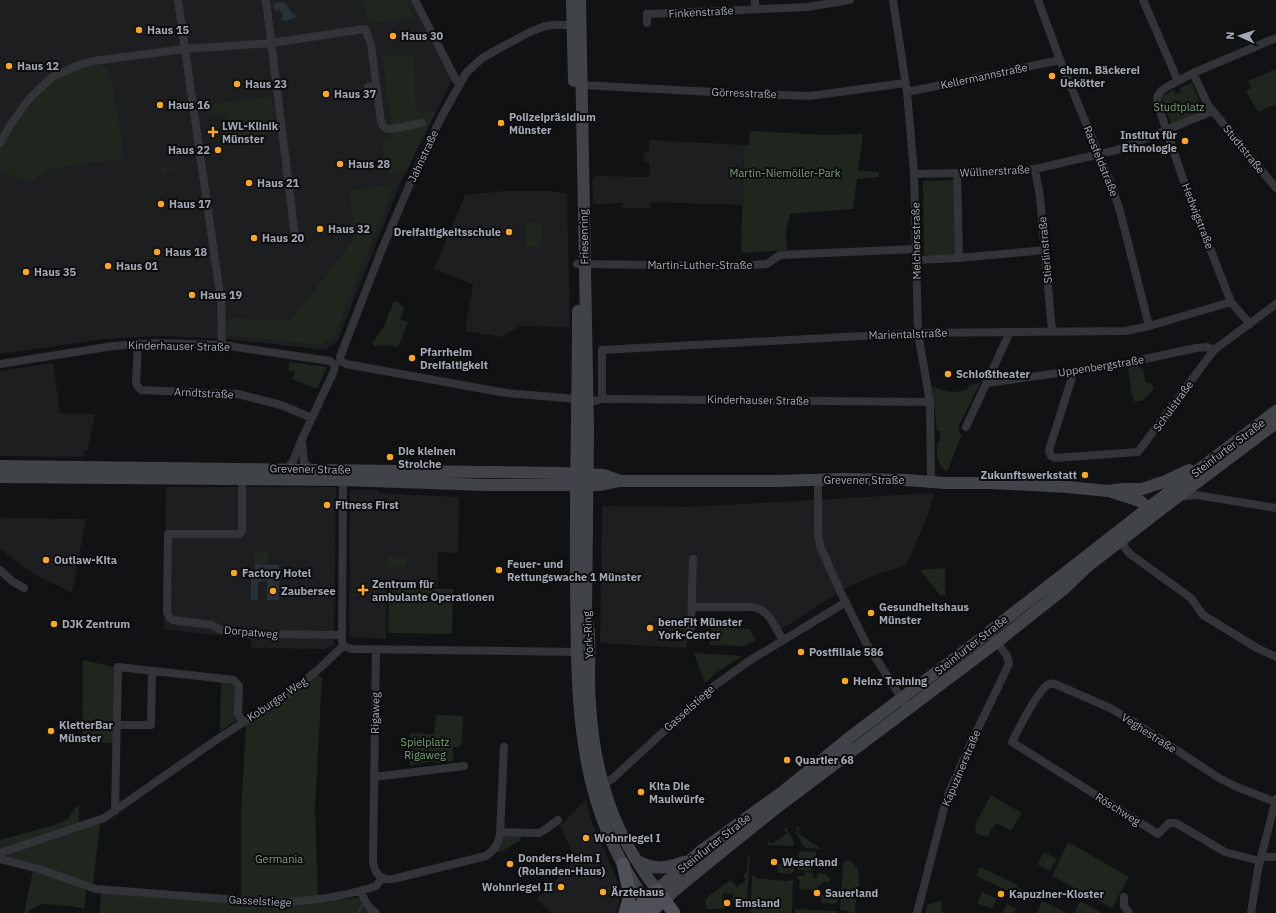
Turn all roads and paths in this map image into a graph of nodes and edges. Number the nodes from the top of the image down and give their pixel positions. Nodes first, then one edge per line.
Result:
1 (178, 0) edge
2 (266, 0) edge
3 (415, 0) edge
4 (572, 0) edge
5 (580, 0) edge
6 (755, 0) edge
7 (850, 0) edge
8 (893, 0) edge
9 (1038, 0) edge
10 (1143, 0) edge
11 (755, 10) junction
12 (647, 23) dead end
13 (576, 25) junction
14 (1276, 38) edge
15 (271, 43) junction
16 (185, 49) junction
17 (1060, 60) junction
18 (1193, 73) junction
19 (1178, 81) junction
20 (459, 83) junction
21 (906, 83) junction
22 (582, 85) junction
23 (907, 92) junction
24 (1213, 111) junction
25 (422, 122) dead end
26 (1166, 129) junction
27 (0, 144) edge
28 (1098, 155) junction
29 (1035, 169) junction
30 (957, 173) junction
31 (914, 174) junction
32 (1276, 188) edge
33 (296, 236) dead end
34 (916, 248) junction
35 (1045, 250) junction
36 (959, 258) junction
37 (916, 260) junction
38 (581, 264) junction
39 (1231, 302) junction
40 (1276, 304) edge
41 (1250, 324) junction
42 (1149, 326) junction
43 (1052, 331) junction
44 (1010, 332) junction
45 (918, 333) junction
46 (138, 344) junction
47 (222, 345) junction
48 (1214, 350) junction
49 (337, 362) junction
50 (0, 364) edge
51 (1074, 371) junction
52 (987, 383) junction
53 (602, 399) junction
54 (583, 401) junction
55 (930, 402) junction
56 (1276, 411) edge
57 (312, 418) junction
58 (1276, 423) edge
59 (966, 427) dead end
60 (302, 440) junction
61 (1215, 457) junction
62 (0, 466) edge
63 (287, 469) junction
64 (310, 469) junction
65 (343, 475) junction
66 (0, 477) edge
67 (242, 479) junction
68 (582, 479) junction
69 (818, 480) junction
70 (931, 481) junction
71 (1108, 491) junction
72 (1178, 497) junction
73 (1148, 508) junction
74 (1163, 508) junction
75 (1276, 508) edge
76 (1122, 540) junction
77 (693, 559) dead end
78 (0, 570) edge
79 (24, 588) dead end
80 (846, 602) junction
81 (692, 607) junction
82 (691, 628) dead end
83 (989, 632) junction
84 (342, 635) junction
85 (783, 640) junction
86 (997, 642) junction
87 (343, 646) junction
88 (376, 650) junction
89 (577, 652) junction
90 (1276, 657) edge
91 (152, 671) junction
92 (905, 703) junction
93 (1029, 709) joint
94 (242, 722) junction
95 (117, 725) junction
96 (504, 747) dead end
97 (464, 766) dead end
98 (589, 774) junction
99 (374, 777) junction
100 (602, 784) junction
101 (1276, 800) edge
102 (115, 811) junction
103 (558, 820) dead end
104 (500, 832) junction
105 (0, 853) edge
106 (1276, 857) edge
107 (0, 859) edge
108 (1260, 859) junction
109 (690, 860) junction
110 (637, 862) junction
111 (623, 864) junction
112 (382, 878) junction
113 (361, 891) junction
114 (661, 895) junction
115 (1124, 897) dead end
116 (650, 909) edge
117 (376, 913) edge
118 (625, 913) edge
119 (632, 913) edge
120 (674, 913) edge
121 (917, 913) edge
122 (1129, 913) edge
123 (1251, 913) edge

1 - 16 street
2 - 15 street
3 - 20 street
4 - 13 main road, Friesenring
5 - 13 main road, Friesenring
6 - 11 street
7 - 11 street, Finkenstraße
8 - 21 street, Melchersstraße
9 - 17 street, Raesfeldstraße
10 - 19 street
11 - 12 street, Finkenstraße
13 - 20 street, Jahnstraße
13 - 22 main road, Friesenring
13 - 38 main road, Friesenring
14 - 18 street
15 - 16 street
15 - 25 street
15 - 33 street
16 - 27 street
16 - 47 street
17 - 23 street, Kellermannstraße
17 - 28 street, Raesfeldstraße
18 - 19 street
18 - 24 street, Studtstraße
19 - 26 street
20 - 49 street, Jahnstraße
21 - 22 street, Görresstraße
21 - 23 street, Melchersstraße
22 - 38 main road, Friesenring
23 - 31 street, Melchersstraße
24 - 26 street
24 - 32 street, Studtstraße
26 - 28 street, Wüllnerstraße
26 - 39 street, Hedwigstraße
28 - 29 street, Wüllnerstraße
28 - 42 street, Raesfeldstraße
29 - 30 street, Wüllnerstraße
29 - 35 street, Stierlinstraße
30 - 31 street, Wüllnerstraße
30 - 36 street
31 - 34 street, Melchersstraße
34 - 37 street, Melchersstraße
34 - 38 street, Martin-Luther-Straße
35 - 36 street
35 - 43 street, Stierlinstraße
36 - 37 street
37 - 45 street, Melchersstraße
38 - 54 main road, Friesenring
39 - 41 street
39 - 42 street, Marientalstraße
40 - 41 street, Schulstraße
41 - 48 street, Schulstraße
42 - 43 street, Marientalstraße
43 - 44 street, Marientalstraße
44 - 45 street, Marientalstraße
44 - 52 street
45 - 53 street, Marientalstraße
45 - 55 street, Melchersstraße
46 - 47 street, Kinderhauser Straße
46 - 50 street, Kinderhauser Straße
46 - 57 street, Arndtstraße
47 - 49 street, Kinderhauser Straße
48 - 51 street, Uppenbergstraße
48 - 51 street, Schulstraße
49 - 54 street, Kinderhauser Straße
49 - 57 street, Jahnstraße
51 - 52 street, Uppenbergstraße
52 - 59 street
53 - 54 street, Kinderhauser Straße
53 - 55 street, Kinderhauser Straße
54 - 68 main road, Friesenring
55 - 70 street, Melchersstraße
56 - 61 main road, Steinfurter Straße
57 - 60 street, Jahnstraße
58 - 72 main road, Steinfurter Straße
60 - 63 street, Jahnstraße
60 - 64 street, Jahnstraße
61 - 71 main road, Grevener Straße
61 - 73 main road, Steinfurter Straße
62 - 63 main road, Grevener Straße
63 - 64 main road, Grevener Straße
64 - 65 main road, Grevener Straße
65 - 67 main road, Grevener Straße
65 - 68 main road, Grevener Straße
65 - 84 street
66 - 67 main road, Grevener Straße
67 - 84 street, Dorpatweg
68 - 69 main road, Grevener Straße
68 - 89 main road, York-Ring
68 - 100 main road, York-Ring
69 - 70 main road, Grevener Straße
69 - 80 street
70 - 71 main road, Grevener Straße
71 - 73 main road, Grevener Straße
72 - 74 main road, Steinfurter Straße
72 - 75 street
73 - 74 main road
73 - 83 main road, Steinfurter Straße
74 - 76 main road, Steinfurter Straße
76 - 86 main road, Steinfurter Straße
76 - 90 street
77 - 81 street
78 - 79 street
80 - 85 street, Gasselstiege
80 - 92 street
81 - 82 street
81 - 85 street
83 - 86 street, Kapuzinerstraße
83 - 92 main road, Steinfurter Straße
84 - 87 street
85 - 100 street, Gasselstiege
86 - 92 main road, Steinfurter Straße
86 - 121 street, Kapuzinerstraße
87 - 88 street
87 - 94 street, Koburger Weg
88 - 89 street
88 - 99 street, Rigaweg
89 - 98 main road, York-Ring
91 - 94 street
91 - 95 street
91 - 95 street
92 - 109 main road, Steinfurter Straße
92 - 114 main road, Steinfurter Straße
93 - 101 street, Veghestraße
93 - 108 street, Röschweg
94 - 102 street, Koburger Weg
95 - 102 street
96 - 104 street
97 - 99 street
98 - 100 street
98 - 111 main road, York-Ring
99 - 112 street, Rigaweg
100 - 110 main road, York-Ring
101 - 108 street
102 - 105 street, Koburger Weg
103 - 104 street
104 - 112 street
106 - 108 street
107 - 113 street, Gasselstiege
108 - 123 street
109 - 110 main road
109 - 114 main road, Steinfurter Straße
110 - 114 main road, York-Ring
111 - 116 main road, York-Ring
111 - 118 main road
112 - 113 street, Gasselstiege
113 - 117 street
114 - 116 main road, Steinfurter Straße
114 - 120 main road
115 - 122 street
116 - 119 main road, Steinfurter Straße

